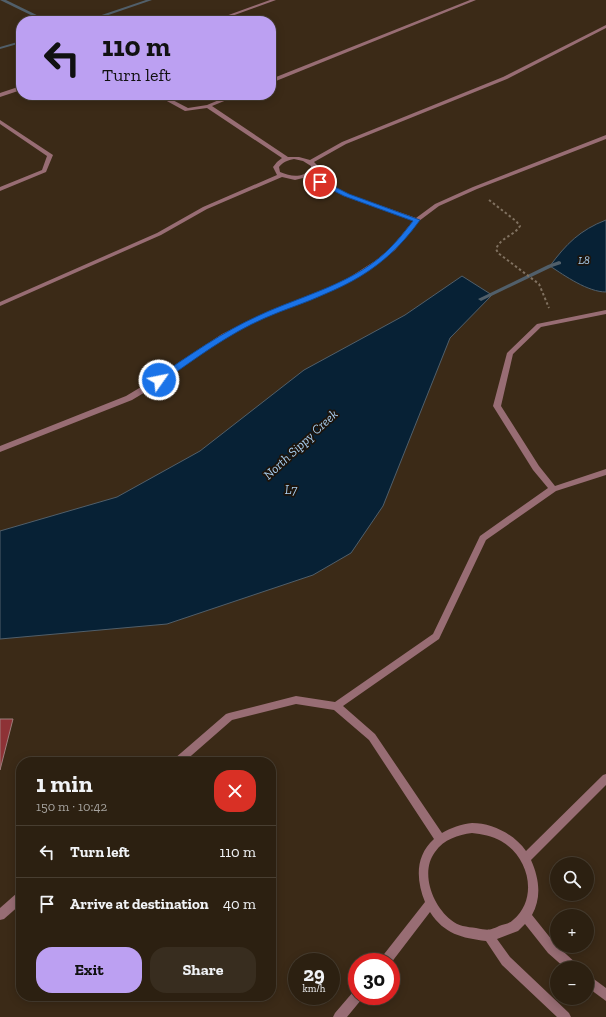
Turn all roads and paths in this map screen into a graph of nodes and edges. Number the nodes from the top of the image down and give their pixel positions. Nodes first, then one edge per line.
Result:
1 (274, 0) edge
2 (474, 0) edge
3 (228, 16) edge
4 (606, 26) edge
5 (276, 79) edge
6 (16, 90) edge
7 (0, 95) edge
8 (168, 100) edge
9 (223, 100) edge
10 (208, 106) junction
11 (0, 122) edge
12 (606, 137) edge
13 (287, 159) junction
14 (310, 162) junction
15 (281, 175) junction
16 (308, 176) junction
17 (475, 188) junction
18 (0, 189) edge
19 (417, 220) junction
20 (0, 304) edge
21 (606, 312) edge
22 (539, 325) junction
23 (0, 449) edge
24 (606, 472) edge
25 (553, 489) junction
26 (336, 706) junction
27 (183, 757) edge
28 (606, 778) edge
29 (440, 839) junction
30 (526, 858) junction
31 (16, 901) edge
32 (430, 904) junction
33 (0, 915) edge
34 (526, 916) junction
35 (489, 936) junction
36 (392, 953) edge
37 (565, 961) edge
38 (594, 986) edge
39 (606, 995) edge
40 (349, 1005) edge
41 (339, 1017) edge
42 (565, 1017) edge

1 - 3 street
2 - 5 street
4 - 14 street
6 - 7 street
8 - 10 street
9 - 10 street
10 - 13 street
11 - 18 street
12 - 17 street
13 - 14 street
13 - 15 street
14 - 16 street
15 - 16 street
15 - 20 street
16 - 19 street
17 - 19 street
17 - 22 path
19 - 23 street
21 - 22 street
22 - 25 street
24 - 25 street
25 - 26 street
26 - 27 street
26 - 29 street
28 - 30 street
29 - 30 street
29 - 32 street
30 - 34 street
31 - 33 street
32 - 35 street
32 - 36 street
34 - 35 street
34 - 37 street
35 - 42 street
38 - 39 street
40 - 41 street

